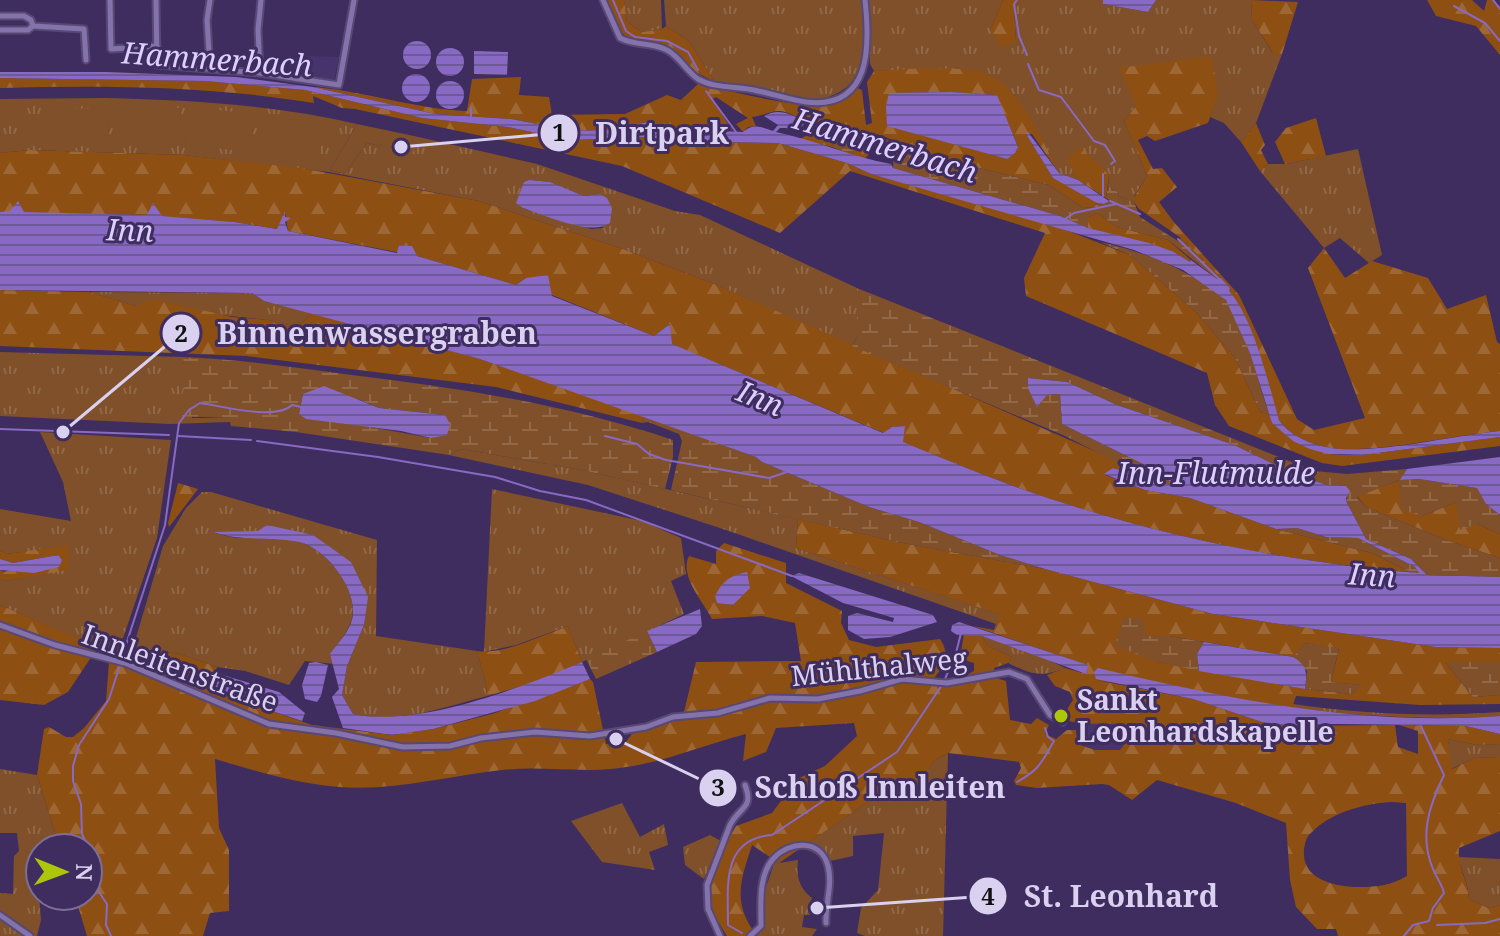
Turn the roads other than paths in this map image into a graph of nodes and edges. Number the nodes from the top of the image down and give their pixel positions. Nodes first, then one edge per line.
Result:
1 (110, 0) edge
2 (156, 0) edge
3 (210, 0) edge
4 (261, 0) edge
5 (354, 0) edge
6 (603, 0) edge
7 (865, 0) edge
8 (0, 16) edge
9 (33, 26) junction
10 (0, 30) edge
11 (157, 46) junction
12 (86, 60) dead end
13 (210, 69) junction
14 (260, 73) junction
15 (0, 625) edge
16 (726, 711) joint
17 (1063, 722) dead end
18 (745, 785) dead end
19 (0, 915) edge
20 (826, 923) dead end
21 (30, 936) edge
22 (720, 936) edge
23 (750, 936) edge

1 - 11 street
2 - 11 street
3 - 13 street
4 - 14 street
5 - 14 street
6 - 7 street
8 - 9 street
9 - 10 street
9 - 12 street
11 - 13 street
13 - 14 street
15 - 16 street, Innleitenstraße
16 - 17 street, Mühlthalweg
18 - 22 street
19 - 21 street
20 - 23 street

